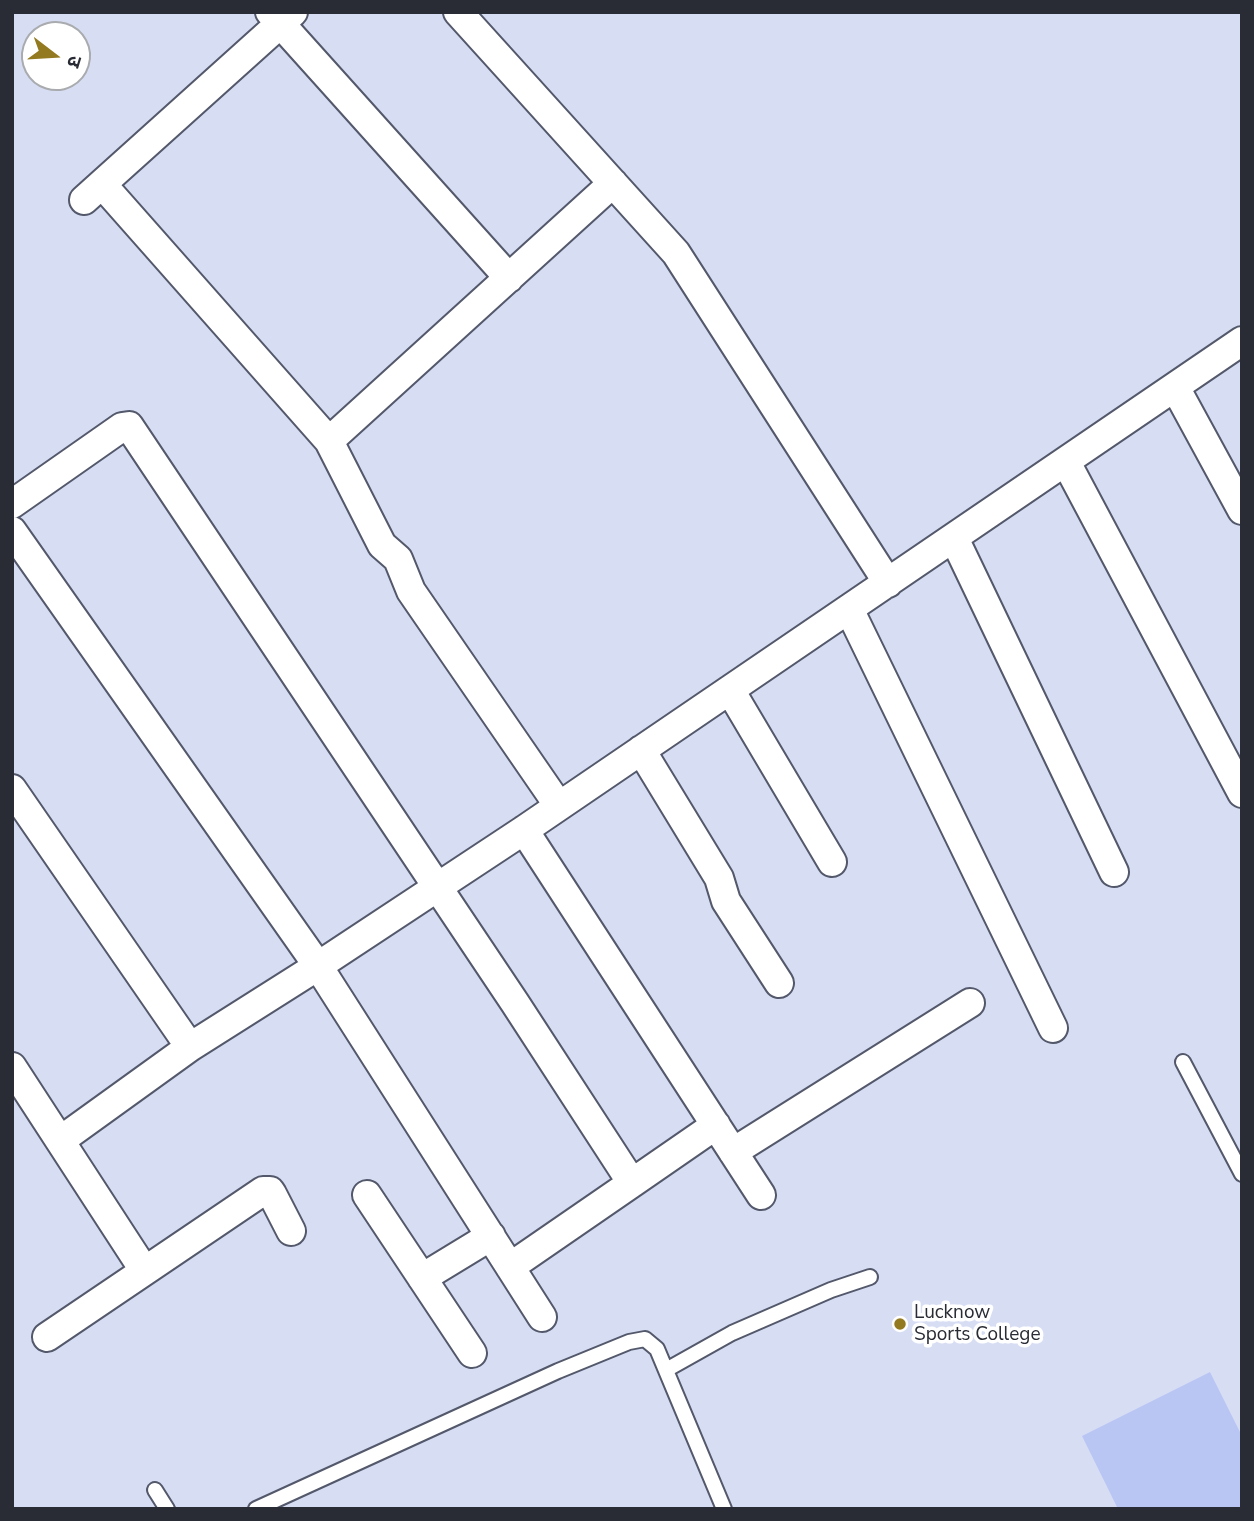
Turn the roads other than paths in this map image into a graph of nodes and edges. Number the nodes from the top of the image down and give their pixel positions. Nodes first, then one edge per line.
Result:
1 (458, 12) edge
2 (281, 16) edge
3 (613, 183) junction
4 (509, 278) junction
5 (1242, 341) edge
6 (1175, 387) junction
7 (329, 441) junction
8 (1066, 462) junction
9 (12, 504) edge
10 (1242, 510) edge
11 (12, 531) edge
12 (954, 538) junction
13 (888, 583) junction
14 (849, 609) junction
15 (730, 690) junction
16 (641, 750) junction
17 (12, 789) edge
18 (1242, 793) edge
19 (559, 806) junction
20 (524, 830) junction
21 (832, 862) dead end
22 (1114, 872) dead end
23 (437, 887) junction
24 (318, 966) junction
25 (779, 983) dead end
26 (970, 1003) dead end
27 (1053, 1028) dead end
28 (190, 1047) junction
29 (1183, 1062) dead end
30 (12, 1067) edge
31 (716, 1125) junction
32 (61, 1140) junction
33 (733, 1152) junction
34 (1242, 1174) edge
35 (632, 1183) junction
36 (367, 1195) dead end
37 (761, 1195) dead end
38 (291, 1231) dead end
39 (491, 1236) junction
40 (510, 1267) junction
41 (144, 1270) junction
42 (870, 1277) dead end
43 (422, 1278) junction
44 (542, 1317) dead end
45 (47, 1337) dead end
46 (472, 1353) dead end
47 (666, 1370) junction
48 (155, 1490) dead end
49 (167, 1509) edge
50 (256, 1509) edge
51 (724, 1509) edge

1 - 3 street
2 - 4 street
2 - 7 street
3 - 4 street
3 - 13 street
4 - 7 street
5 - 6 street
6 - 8 street
6 - 10 street
7 - 19 street
8 - 12 street
8 - 18 street
9 - 23 street
11 - 24 street
12 - 13 street
12 - 22 street
13 - 14 street
14 - 15 street
14 - 27 street
15 - 16 street
15 - 21 street
16 - 19 street
16 - 25 street
17 - 28 street
19 - 20 street
20 - 23 street
20 - 31 street
23 - 24 street
23 - 35 street
24 - 28 street
24 - 39 street
26 - 33 street
28 - 32 street
29 - 34 lane
30 - 32 street
31 - 33 street
31 - 35 street
32 - 41 street
33 - 37 street
35 - 40 street
36 - 43 street
38 - 41 street
39 - 40 street
39 - 43 street
40 - 44 street
41 - 45 street
42 - 47 lane
43 - 46 street
47 - 50 lane
47 - 51 lane
48 - 49 lane

